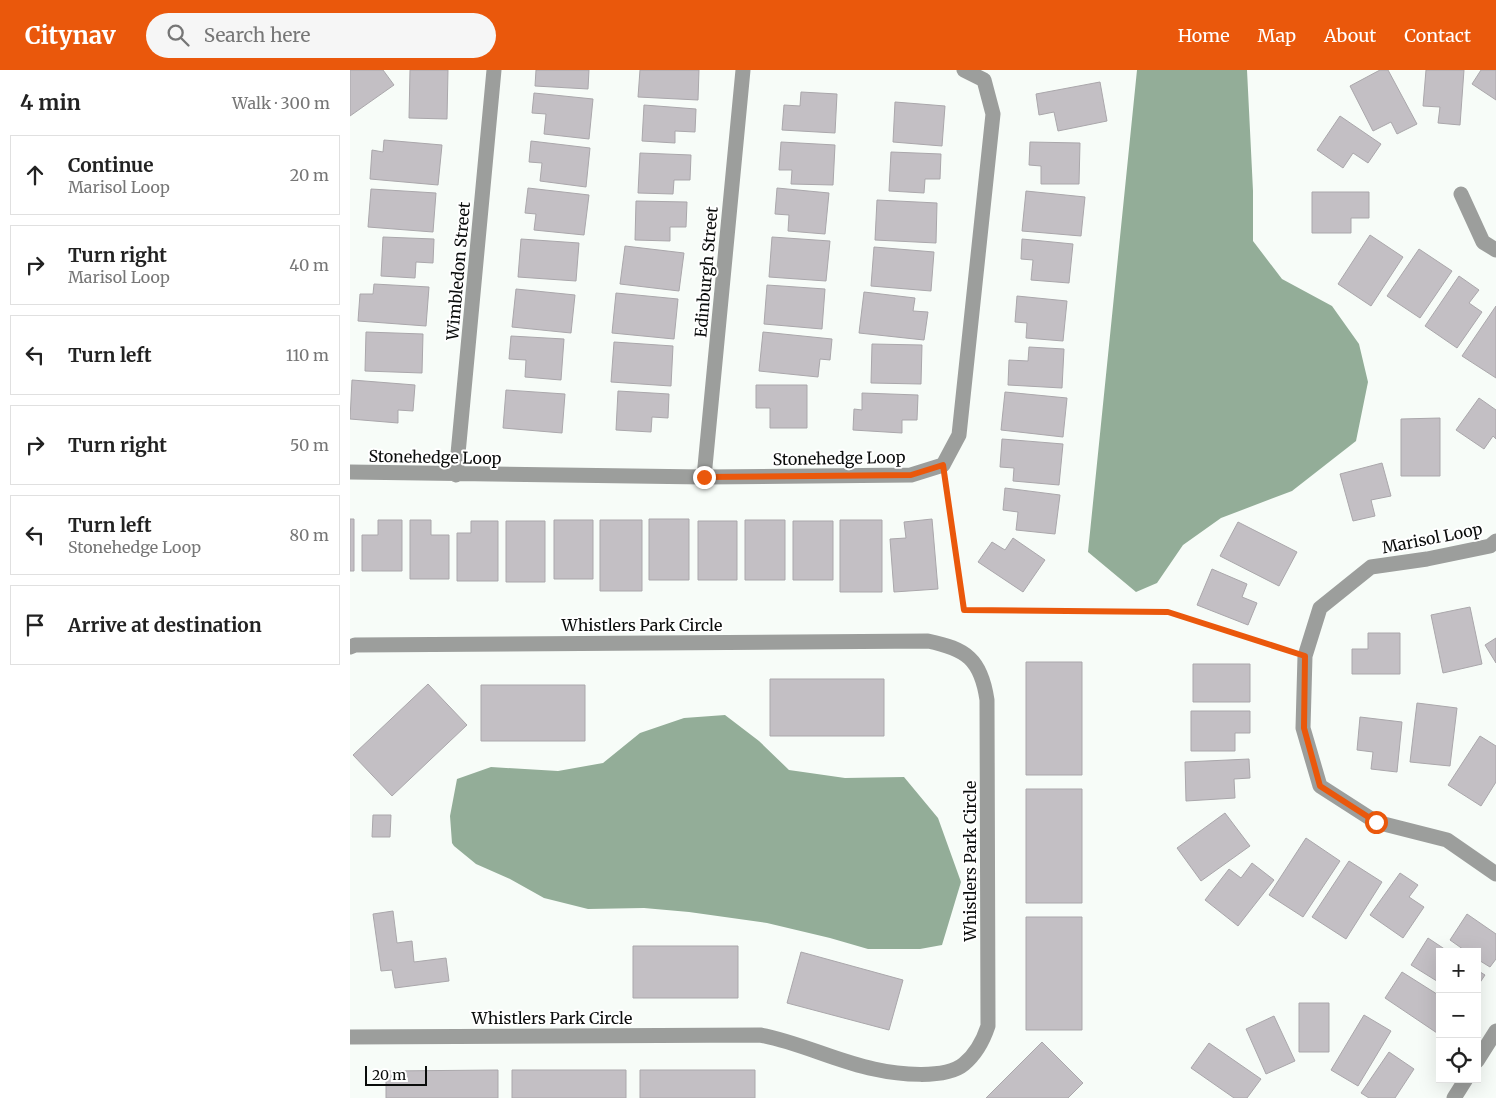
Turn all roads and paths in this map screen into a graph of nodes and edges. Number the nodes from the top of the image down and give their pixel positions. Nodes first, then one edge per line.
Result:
1 (494, 70) edge
2 (743, 70) edge
3 (964, 70) edge
4 (1461, 194) dead end
5 (1496, 250) edge
6 (943, 465) junction
7 (350, 472) edge
8 (456, 475) junction
9 (704, 477) junction
10 (1496, 541) edge
11 (350, 647) edge
12 (1305, 656) junction
13 (1496, 874) edge
14 (1496, 1031) edge
15 (350, 1037) edge
16 (1481, 1055) edge
17 (1463, 1083) edge
18 (1454, 1098) edge

1 - 8 street, Wimbledon Street
2 - 9 street, Edinburgh Street
3 - 6 street
4 - 5 street
6 - 9 street, Stonehedge Loop
6 - 12 path
7 - 8 street, Stonehedge Loop
8 - 9 street, Stonehedge Loop
10 - 12 street, Marisol Loop
11 - 15 street, Whistlers Park Circle
12 - 13 street, Marisol Loop
14 - 16 street
17 - 18 street

